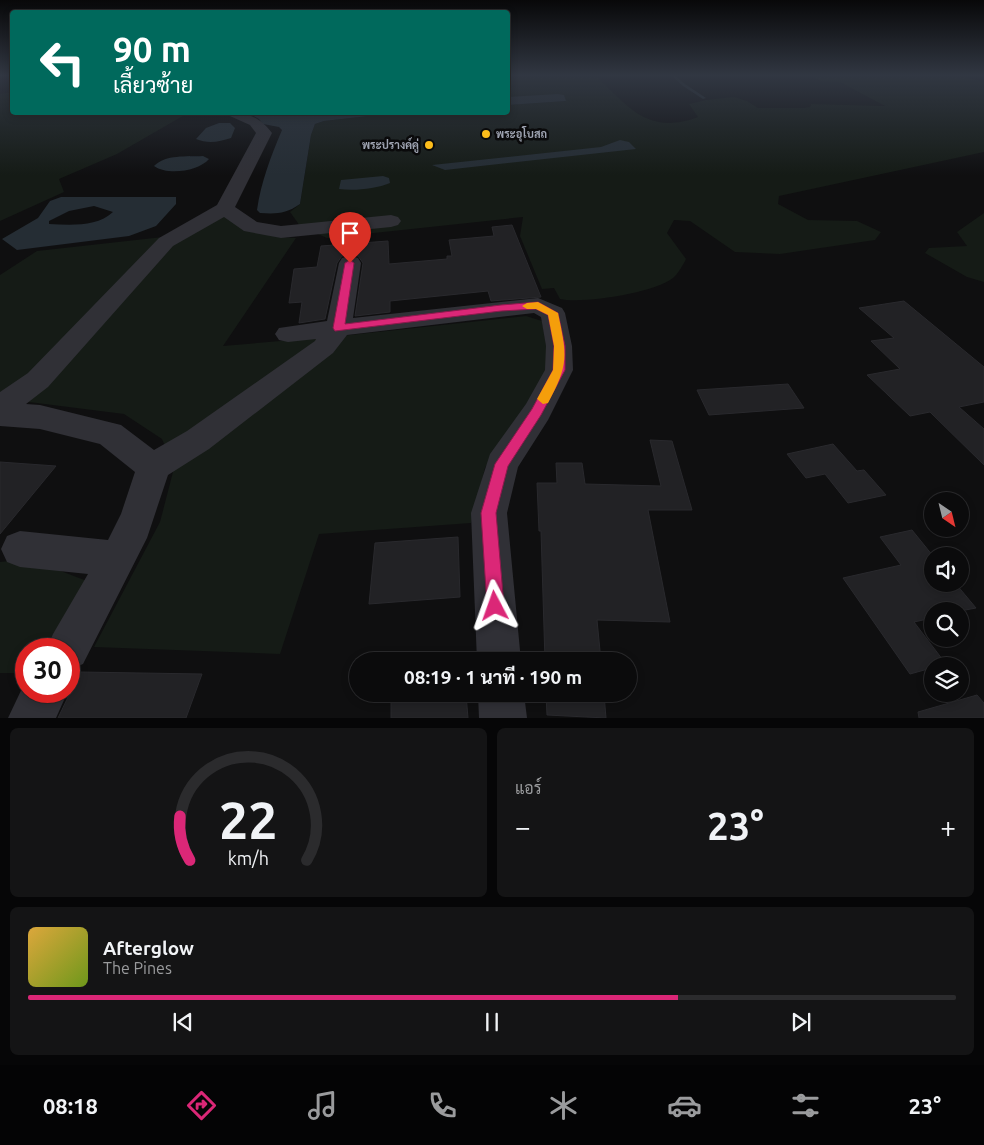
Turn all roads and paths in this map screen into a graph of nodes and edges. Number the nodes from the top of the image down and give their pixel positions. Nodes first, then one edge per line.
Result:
1 (236, 115) edge
2 (225, 209) junction
3 (390, 221) dead end
4 (350, 263) dead end
5 (338, 328) junction
6 (288, 334) dead end
7 (0, 408) edge
8 (0, 414) edge
9 (153, 467) junction
10 (20, 549) dead end
11 (116, 559) junction
12 (74, 638) edge
13 (498, 652) edge
14 (502, 702) edge
15 (39, 703) edge
16 (31, 718) edge
17 (503, 718) edge

1 - 2 street
2 - 3 street
2 - 7 street
4 - 5 street
5 - 6 street
5 - 9 street
5 - 13 street
8 - 9 street
9 - 11 street
10 - 11 street
11 - 12 street
14 - 17 street
15 - 16 street

